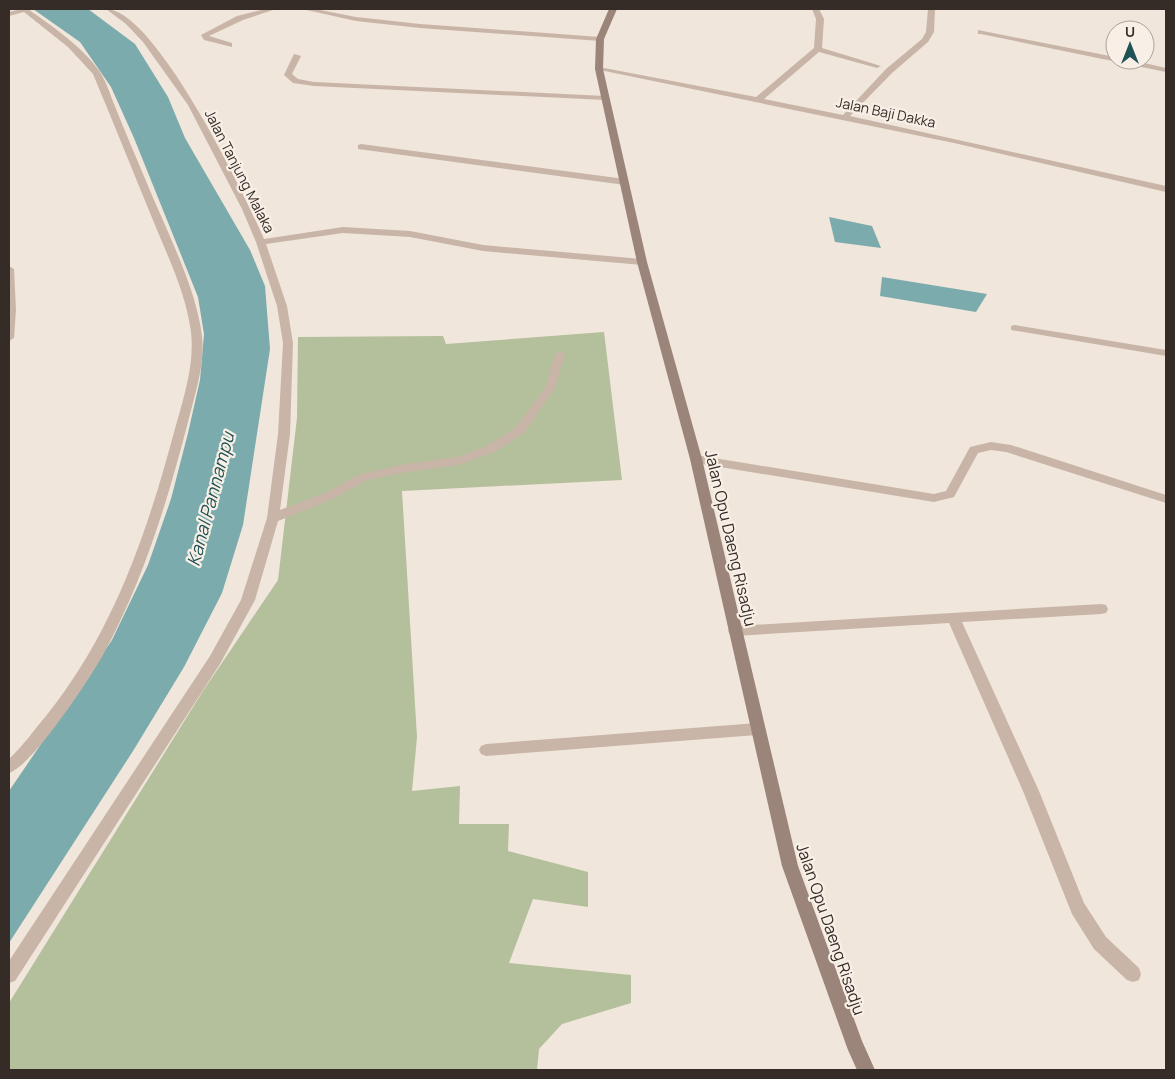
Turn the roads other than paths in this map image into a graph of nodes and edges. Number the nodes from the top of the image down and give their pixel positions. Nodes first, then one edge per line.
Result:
1 (25, 9) edge
2 (109, 9) edge
3 (272, 9) edge
4 (306, 9) edge
5 (613, 9) edge
6 (816, 9) edge
7 (932, 9) edge
8 (9, 14) edge
9 (981, 32) dead end
10 (600, 39) junction
11 (229, 45) dead end
12 (818, 49) junction
13 (297, 56) dead end
14 (1105, 57) edge
15 (877, 66) dead end
16 (599, 69) junction
17 (605, 98) junction
18 (758, 100) junction
19 (845, 117) junction
20 (361, 147) dead end
21 (625, 182) junction
22 (1166, 190) edge
23 (262, 242) junction
24 (642, 262) junction
25 (9, 269) edge
26 (1015, 328) dead end
27 (9, 338) edge
28 (560, 354) dead end
29 (1166, 354) edge
30 (696, 459) junction
31 (1166, 499) edge
32 (273, 518) junction
33 (1100, 609) dead end
34 (953, 618) junction
35 (735, 631) junction
36 (757, 729) junction
37 (486, 750) dead end
38 (9, 767) edge
39 (1133, 974) dead end
40 (9, 975) edge
41 (866, 1070) edge

1 - 8 street
1 - 38 street
2 - 23 street, Jalan Tanjung Malaka
3 - 11 street
4 - 10 street
5 - 10 main road, Jalan Opu Daeng Risadju
6 - 12 street
7 - 19 street
9 - 14 street
10 - 16 main road, Jalan Opu Daeng Risadju
12 - 15 street
12 - 18 street
13 - 17 street
16 - 17 main road, Jalan Opu Daeng Risadju
16 - 18 street, Jalan Baji Dakka
17 - 21 main road, Jalan Opu Daeng Risadju
18 - 19 street, Jalan Baji Dakka
19 - 22 street, Jalan Baji Dakka
20 - 21 street
21 - 24 main road, Jalan Opu Daeng Risadju
23 - 24 street
23 - 32 street, Jalan Tanjung Malaka
24 - 30 main road, Jalan Opu Daeng Risadju
25 - 27 street
26 - 29 street
28 - 32 street
30 - 31 street
30 - 35 main road, Jalan Opu Daeng Risadju
32 - 40 street, Jalan Tanjung Malaka
33 - 34 street
34 - 35 street
34 - 39 street
35 - 36 main road, Jalan Opu Daeng Risadju
36 - 37 street
36 - 41 main road, Jalan Opu Daeng Risadju

